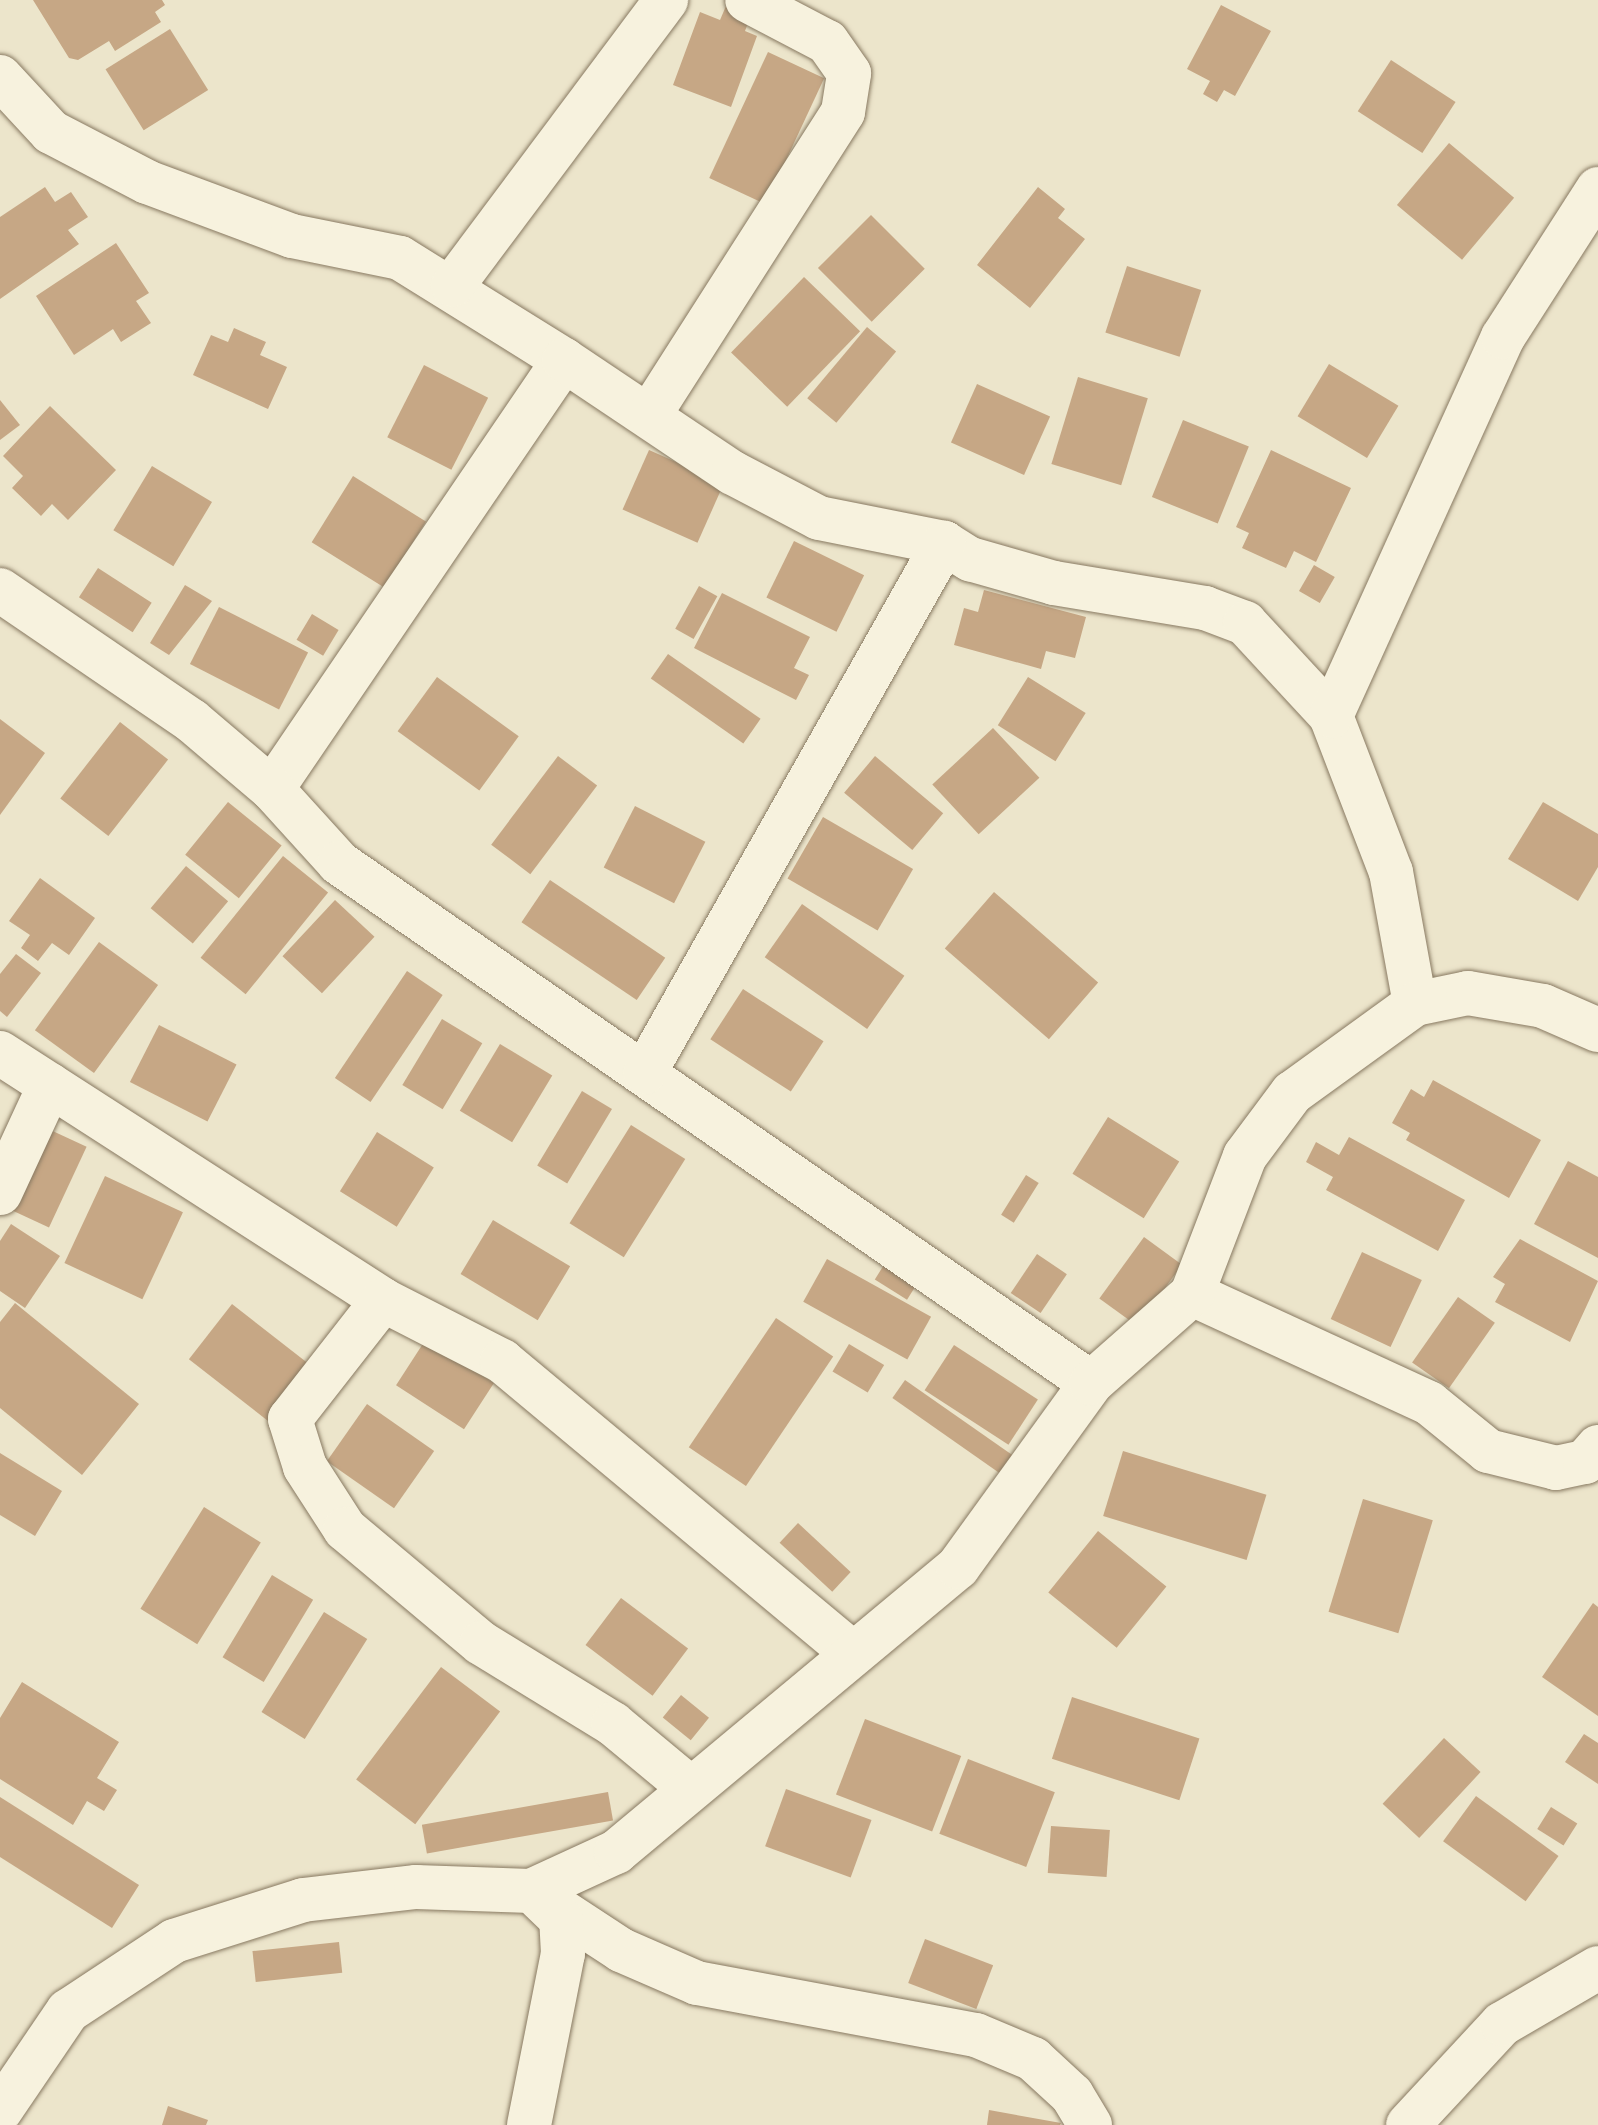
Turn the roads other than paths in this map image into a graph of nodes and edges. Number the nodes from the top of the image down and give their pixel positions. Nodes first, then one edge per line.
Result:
1 (666, 0) edge
2 (747, 0) edge
3 (0, 77) edge
4 (1598, 189) edge
5 (453, 285) junction
6 (564, 360) junction
7 (650, 414) junction
8 (944, 543) junction
9 (0, 590) edge
10 (1331, 716) junction
11 (272, 789) junction
12 (1415, 1004) junction
13 (1598, 1030) edge
14 (0, 1053) edge
15 (645, 1072) junction
16 (50, 1085) junction
17 (0, 1193) edge
18 (1192, 1294) junction
19 (383, 1300) junction
20 (1091, 1383) junction
21 (1598, 1447) edge
22 (853, 1653) junction
23 (690, 1788) junction
24 (531, 1891) junction
25 (1598, 1968) edge
26 (0, 2111) edge
27 (529, 2125) edge
28 (1090, 2125) edge
29 (1408, 2125) edge

1 - 5 street
2 - 7 street
3 - 5 street
4 - 10 street
5 - 6 street
6 - 7 street
6 - 11 street
7 - 8 street
8 - 10 street
8 - 15 street
9 - 11 street
10 - 12 street
11 - 15 street
12 - 13 street
12 - 18 street
14 - 16 street
15 - 20 street
16 - 17 street
16 - 19 street
18 - 20 street
18 - 21 street
19 - 22 street
19 - 23 street
20 - 22 street
22 - 23 street
23 - 24 street
24 - 26 street
24 - 27 street
24 - 28 street
25 - 29 street

